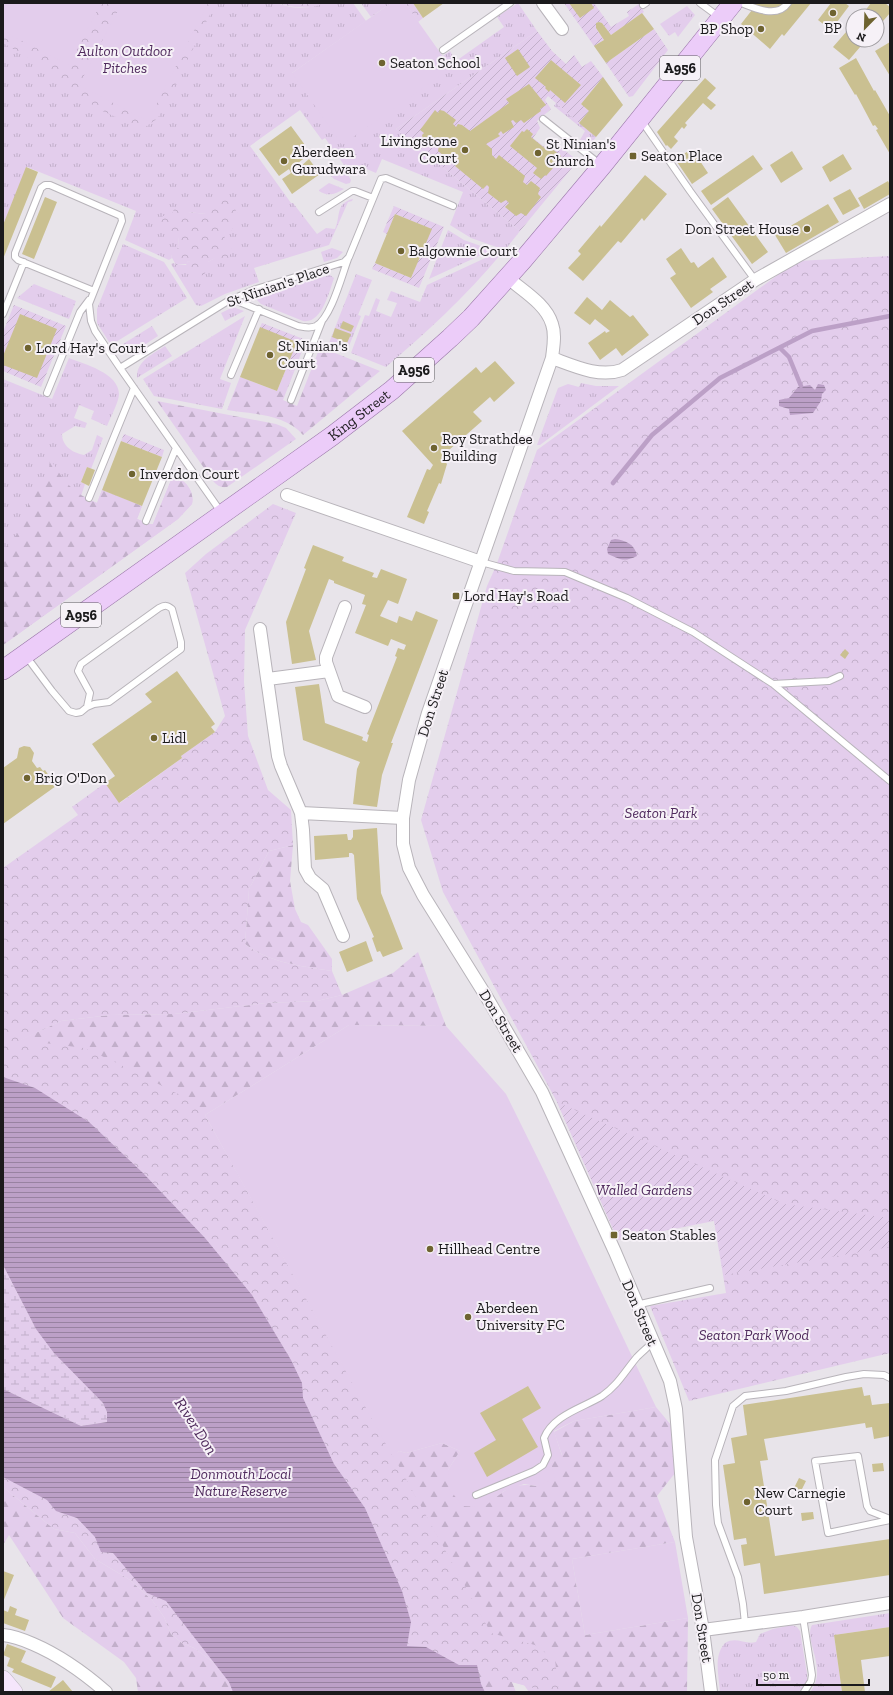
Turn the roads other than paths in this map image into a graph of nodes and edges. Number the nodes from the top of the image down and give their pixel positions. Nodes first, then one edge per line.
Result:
1 (510, 3) edge
2 (543, 3) edge
3 (700, 3) edge
4 (733, 3) edge
5 (741, 3) edge
6 (788, 3) edge
7 (720, 18) junction
8 (562, 28) dead end
9 (443, 50) dead end
10 (543, 119) dead end
11 (640, 119) junction
12 (602, 166) junction
13 (372, 198) junction
14 (890, 204) edge
15 (454, 206) dead end
16 (319, 212) dead end
17 (349, 256) junction
18 (24, 262) junction
19 (508, 278) junction
20 (755, 280) junction
21 (94, 291) junction
22 (90, 298) junction
23 (232, 299) junction
24 (259, 309) junction
25 (3, 314) edge
26 (324, 318) junction
27 (552, 358) junction
28 (120, 368) junction
29 (231, 375) dead end
30 (134, 388) junction
31 (47, 393) dead end
32 (291, 400) dead end
33 (176, 448) junction
34 (287, 495) dead end
35 (89, 498) dead end
36 (223, 514) junction
37 (146, 521) dead end
38 (481, 562) junction
39 (345, 607) dead end
40 (260, 629) dead end
41 (25, 654) junction
42 (3, 670) edge
43 (329, 671) junction
44 (840, 676) dead end
45 (268, 678) junction
46 (773, 684) junction
47 (87, 706) junction
48 (365, 707) dead end
49 (890, 781) edge
50 (301, 813) junction
51 (403, 818) junction
52 (344, 936) dead end
53 (710, 1288) dead end
54 (636, 1304) junction
55 (653, 1342) junction
56 (890, 1378) edge
57 (476, 1495) dead end
58 (890, 1520) edge
59 (890, 1603) edge
60 (803, 1617) junction
61 (745, 1624) junction
62 (703, 1630) junction
63 (3, 1635) edge
64 (3, 1679) edge
65 (14, 1692) edge
66 (106, 1692) edge
67 (712, 1692) edge
68 (804, 1692) edge

1 - 9 lane
2 - 8 street
3 - 7 lane
4 - 7 main road, King Street / A956
5 - 6 lane
7 - 11 main road, King Street / A956
10 - 12 lane
11 - 12 main road, King Street / A956
11 - 20 lane
12 - 19 main road, King Street / A956
13 - 15 lane
13 - 16 lane
13 - 17 lane
14 - 20 street, Don Street
17 - 23 lane, St Ninian's Place
17 - 26 lane
18 - 21 lane
18 - 21 lane
18 - 25 lane
19 - 27 street, Don Street
19 - 36 main road, King Street / A956
20 - 27 street, Don Street
21 - 22 lane
22 - 28 lane
22 - 31 lane
23 - 24 lane
23 - 28 lane, St Ninian's Place
24 - 26 lane
24 - 29 lane
26 - 32 lane
27 - 38 street, Don Street
28 - 30 lane
30 - 33 lane
30 - 35 lane
33 - 36 lane
33 - 37 lane
34 - 38 street
36 - 41 main road, King Street / A956
38 - 46 lane
38 - 51 street, Don Street
39 - 43 street
40 - 45 street
41 - 42 main road, King Street / A956
41 - 47 lane
43 - 45 street
43 - 48 street
44 - 46 lane
45 - 50 street
46 - 49 lane
47 - 47 lane
50 - 51 street
50 - 52 street
51 - 54 street, Don Street
53 - 54 lane
54 - 55 street, Don Street
55 - 57 lane
55 - 62 street, Don Street
56 - 61 lane
58 - 58 lane
59 - 60 street
60 - 61 street
60 - 68 lane
61 - 62 street
62 - 67 street, Don Street
63 - 66 street
64 - 65 street

